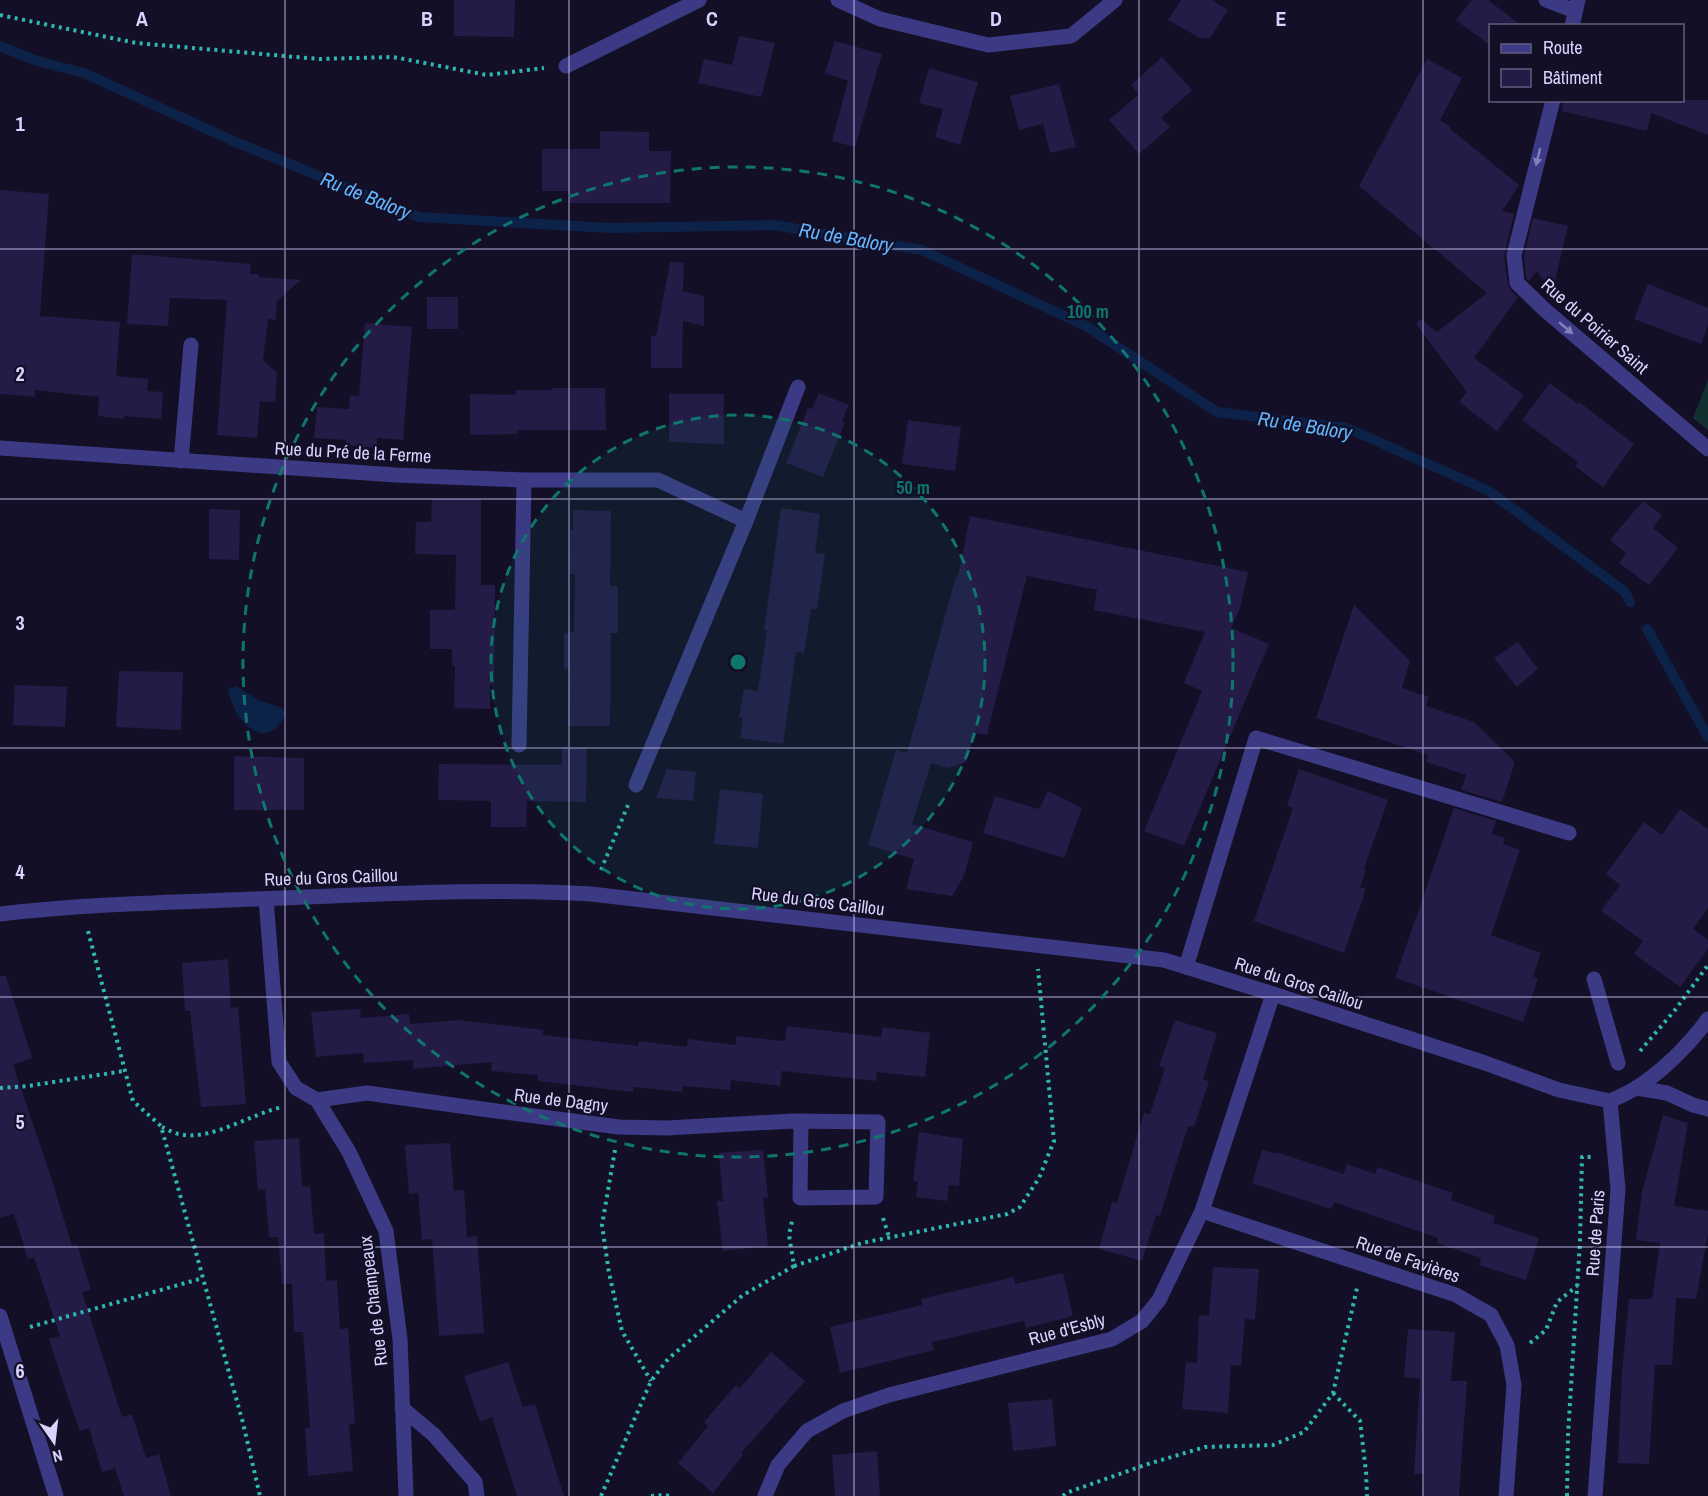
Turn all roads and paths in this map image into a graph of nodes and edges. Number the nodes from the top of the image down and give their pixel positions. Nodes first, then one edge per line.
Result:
1 (699, 0) edge
2 (838, 0) edge
3 (1115, 0) edge
4 (1546, 0) edge
5 (674, 6) edge
6 (1575, 12) edge
7 (0, 15) edge
8 (566, 66) joint
9 (1552, 102) edge
10 (190, 345) dead end
11 (798, 387) dead end
12 (0, 448) edge
13 (1708, 449) edge
14 (181, 461) junction
15 (524, 480) junction
16 (746, 521) junction
17 (519, 745) dead end
18 (636, 785) joint
19 (1569, 833) dead end
20 (591, 894) junction
21 (266, 899) junction
22 (0, 914) edge
23 (87, 928) dead end
24 (1037, 963) dead end
25 (1708, 965) edge
26 (1186, 967) junction
27 (1594, 979) dead end
28 (1273, 994) junction
29 (1708, 1019) edge
30 (1618, 1062) dead end
31 (124, 1071) junction
32 (0, 1088) edge
33 (1636, 1088) junction
34 (316, 1100) junction
35 (1610, 1101) junction
36 (1708, 1109) edge
37 (801, 1121) junction
38 (161, 1126) junction
39 (619, 1126) junction
40 (1591, 1157) dead end
41 (800, 1198) junction
42 (1203, 1211) junction
43 (1362, 1264) junction
44 (794, 1266) junction
45 (203, 1278) junction
46 (1578, 1285) junction
47 (0, 1316) edge
48 (6, 1334) junction
49 (1509, 1359) junction
50 (651, 1381) junction
51 (1334, 1393) junction
52 (402, 1408) junction
53 (56, 1496) edge
54 (261, 1496) edge
55 (406, 1496) edge
56 (477, 1496) edge
57 (601, 1496) edge
58 (651, 1496) edge
59 (669, 1496) edge
60 (765, 1496) edge
61 (1063, 1496) edge
62 (1367, 1496) edge
63 (1506, 1496) edge
64 (1567, 1496) edge
65 (1595, 1496) edge

1 - 5 street
2 - 3 street
4 - 6 street
5 - 8 street
7 - 8 path
9 -> 13 street, Rue du Poirier Saint
10 - 14 street
11 - 16 street
12 - 14 street, Rue du Pré de la Ferme
14 - 15 street, Rue du Pré de la Ferme
15 - 16 street, Rue du Pré de la Ferme
15 - 17 street
16 - 18 street
18 - 20 path
19 - 26 street
20 - 21 street, Rue du Gros Caillou
20 - 26 street, Rue du Gros Caillou
21 - 22 street, Rue du Gros Caillou
21 - 34 street, Rue de Champeaux
23 - 31 path
24 - 44 path
25 - 33 path
26 - 28 street, Rue du Gros Caillou
27 - 30 street
28 - 35 street, Rue du Gros Caillou
28 - 42 street, Rue d'Esbly
29 - 33 street
31 - 32 path
31 - 38 path
33 - 35 street
33 - 36 street
34 - 38 path
34 - 39 street, Rue de Dagny
34 - 52 street, Rue de Champeaux
35 - 65 street, Rue de Paris
37 - 39 street, Rue de Dagny
37 - 41 street
37 - 41 street, Rue de Dagny
38 - 45 path
39 - 50 path
40 - 46 path
41 - 44 path
42 - 43 street, Rue de Favières
42 - 60 street, Rue d'Esbly
43 - 49 street, Rue de Favières
43 - 51 path
44 - 50 path
45 - 48 path
45 - 54 path
46 - 49 path
46 - 64 path
47 - 48 street
48 - 53 street
49 - 63 street, Rue de Favières
50 - 57 path
51 - 61 path
51 - 62 path
52 - 55 street, Rue de Champeaux
52 - 56 street
58 - 59 path

